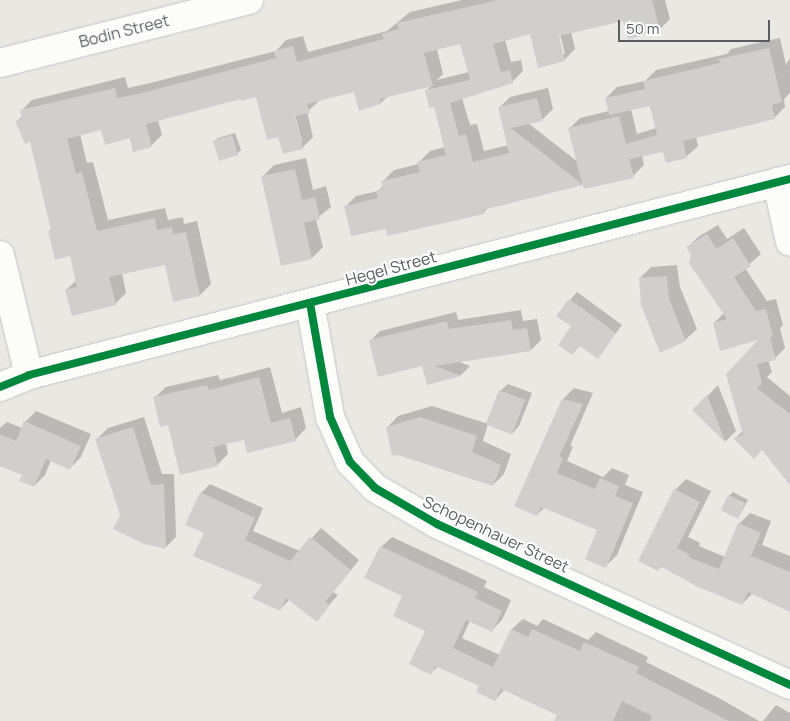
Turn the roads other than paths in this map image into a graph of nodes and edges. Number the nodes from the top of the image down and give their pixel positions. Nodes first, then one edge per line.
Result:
1 (249, 0) edge
2 (0, 63) edge
3 (784, 180) edge
4 (790, 242) edge
5 (0, 256) edge
6 (310, 303) junction
7 (29, 375) junction
8 (0, 387) edge
9 (790, 685) edge

1 - 2 street, Bodin Street
3 - 4 street
3 - 6 street, Hegel Street
5 - 7 street
6 - 7 street, Hegel Street
6 - 9 street, Schopenhauer Street
7 - 8 street, Hegel Street

